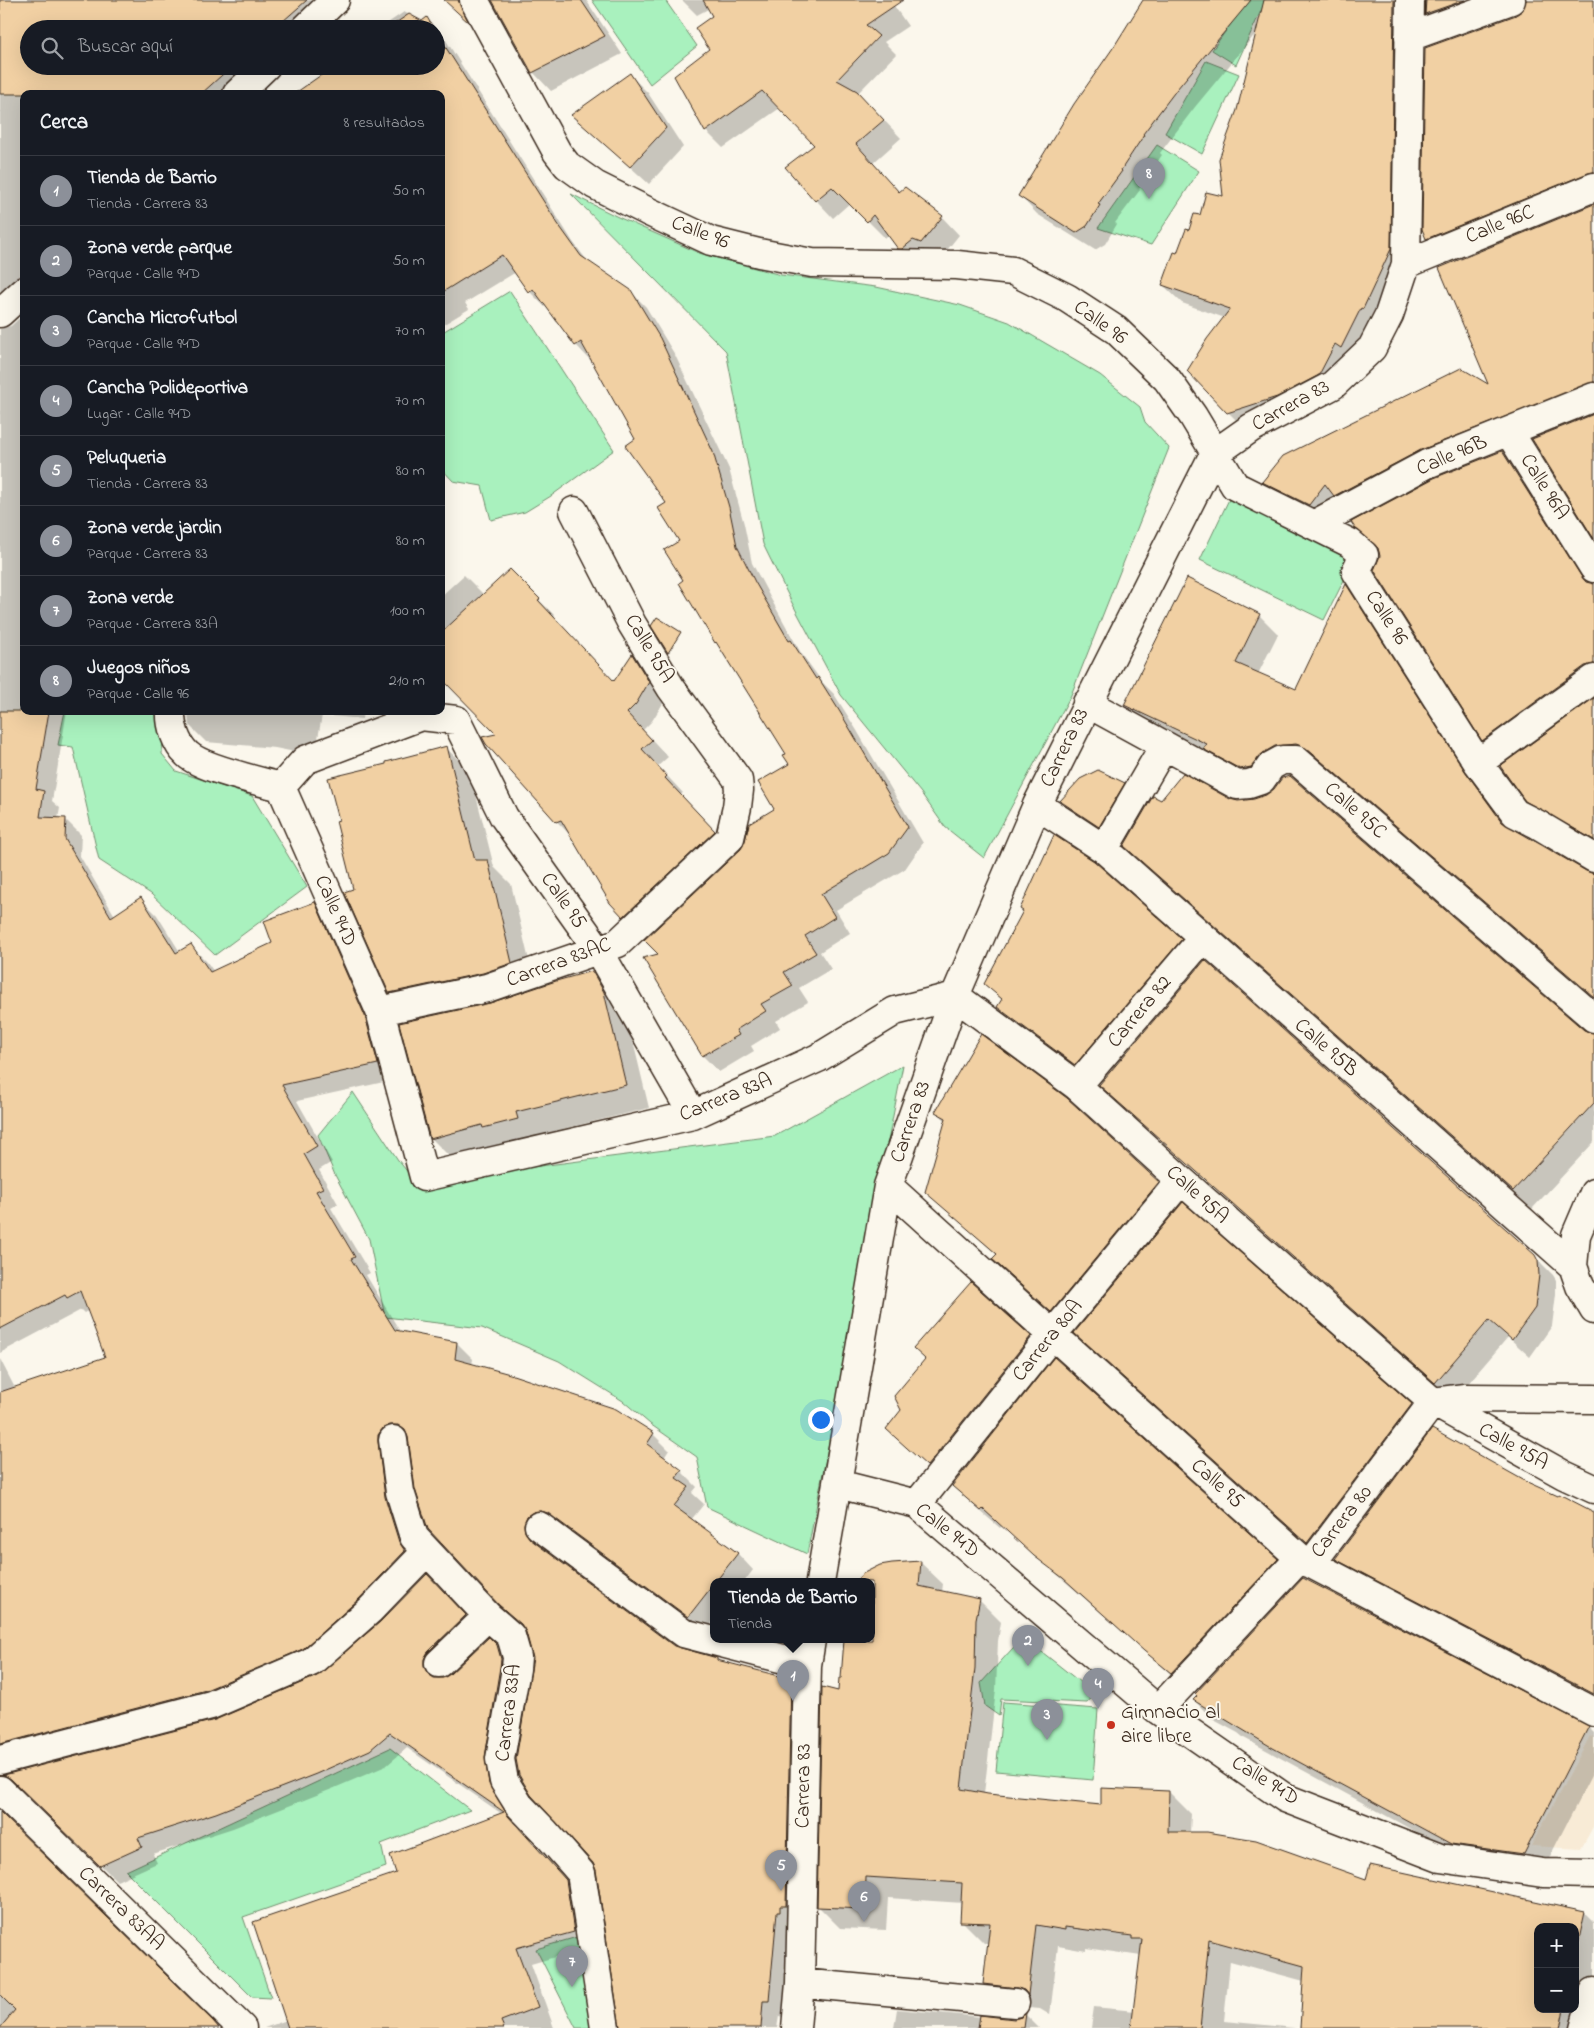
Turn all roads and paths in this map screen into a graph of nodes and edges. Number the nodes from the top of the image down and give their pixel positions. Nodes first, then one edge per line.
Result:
1 (335, 0) edge
2 (474, 0) edge
3 (1410, 0) edge
4 (1511, 0) edge
5 (314, 20) edge
6 (1409, 37) junction
7 (257, 75) edge
8 (241, 90) edge
9 (1594, 187) edge
10 (1406, 264) junction
11 (1594, 397) edge
12 (1510, 432) junction
13 (1214, 454) junction
14 (574, 510) dead end
15 (1314, 524) junction
16 (1594, 568) edge
17 (1594, 679) edge
18 (1087, 703) junction
19 (170, 715) edge
20 (418, 715) edge
21 (426, 715) edge
22 (1164, 746) junction
23 (1478, 763) junction
24 (738, 780) joint
25 (281, 788) junction
26 (1037, 805) junction
27 (1104, 849) junction
28 (1594, 858) edge
29 (1202, 938) junction
30 (597, 948) junction
31 (955, 996) junction
32 (380, 1011) junction
33 (1594, 1018) edge
34 (1077, 1086) junction
35 (693, 1116) junction
36 (424, 1177) joint
37 (1181, 1180) junction
38 (888, 1186) junction
39 (1594, 1193) edge
40 (1573, 1266) junction
41 (1594, 1310) edge
42 (1052, 1335) junction
43 (1594, 1399) edge
44 (1432, 1402) junction
45 (393, 1440) dead end
46 (838, 1484) junction
47 (1594, 1489) edge
48 (917, 1504) junction
49 (539, 1526) dead end
50 (428, 1551) junction
51 (1306, 1561) junction
52 (821, 1578) edge
53 (488, 1616) junction
54 (710, 1637) edge
55 (749, 1643) edge
56 (809, 1652) edge
57 (439, 1663) dead end
58 (1158, 1710) junction
59 (1594, 1712) edge
60 (0, 1760) edge
61 (0, 1791) edge
62 (1594, 1874) edge
63 (800, 1983) junction
64 (1594, 1992) edge
65 (1015, 2003) dead end
66 (242, 2028) edge
67 (605, 2028) edge
68 (796, 2028) edge
69 (1584, 2028) edge

1 - 5 street
2 - 13 street, Calle 96
3 - 6 street, Carrera 83
4 - 6 street
6 - 10 street, Carrera 83
7 - 8 street
9 - 10 street, Calle 96C
10 - 13 street, Carrera 83
11 - 12 street, Calle 96B
12 - 15 street, Calle 96B
12 - 16 street, Calle 96A
13 - 15 street, Calle 96
13 - 18 street, Carrera 83
14 - 24 street, Calle 95A
15 - 23 street, Calle 96
17 - 23 street
18 - 22 street, Calle 95C
18 - 26 street, Carrera 83
19 - 25 street
20 - 25 street
21 - 30 street, Calle 95
22 - 27 street
22 - 33 street, Calle 95C
23 - 28 street, Calle 96
24 - 30 street, Carrera 83AC
25 - 32 street, Calle 94D
26 - 27 street, Calle 95B
26 - 31 street, Carrera 83
27 - 29 street, Calle 95B
29 - 34 street, Carrera 82
29 - 40 street, Calle 95B
30 - 32 street, Carrera 83AC
30 - 35 street, Calle 95
31 - 34 street, Calle 95A
31 - 35 street, Carrera 83A
31 - 38 street, Carrera 83
32 - 36 street, Calle 94D
34 - 37 street, Calle 95A
35 - 36 street, Carrera 83A
37 - 42 street, Carrera 80A
37 - 44 street, Calle 95A
38 - 42 street, Calle 95
38 - 46 street, Carrera 83
39 - 40 street
40 - 41 street, Calle 95B
42 - 48 street, Carrera 80A
42 - 51 street, Calle 95
43 - 44 street, Calle 95A
44 - 47 street, Calle 95A
44 - 51 street, Carrera 80
45 - 50 street, Carrera 83A
46 - 48 street, Calle 94D
46 - 52 street, Carrera 83
48 - 58 street, Calle 94D
49 - 54 street, Carrera 83
50 - 53 street, Carrera 83A
50 - 60 street
51 - 58 street, Carrera 80
51 - 59 street, Calle 95
53 - 57 street
53 - 67 street, Carrera 83A
55 - 56 street, Carrera 83
56 - 63 street, Carrera 83
58 - 62 street, Calle 94D
61 - 66 street, Carrera 83AA
63 - 65 street
63 - 68 street, Carrera 83
64 - 69 street

